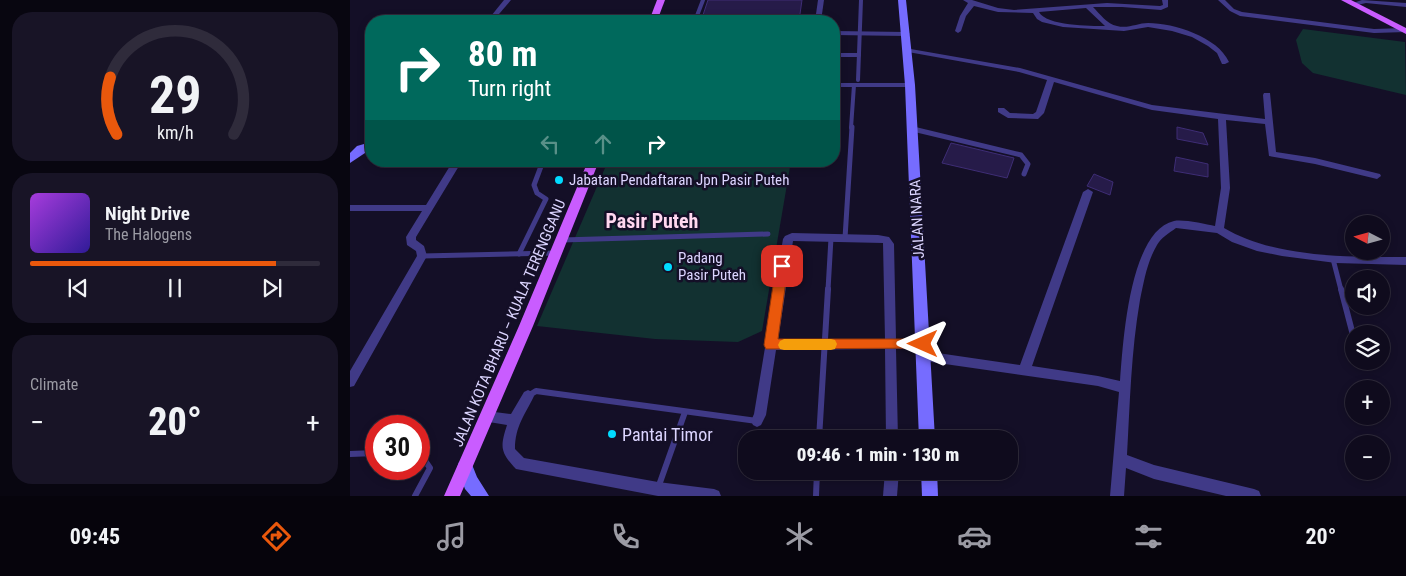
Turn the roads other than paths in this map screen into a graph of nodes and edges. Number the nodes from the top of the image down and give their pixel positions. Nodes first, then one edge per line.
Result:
1 (508, 0) edge
2 (662, 0) edge
3 (703, 0) edge
4 (821, 0) edge
5 (861, 0) edge
6 (902, 0) edge
7 (1165, 0) edge
8 (1221, 0) edge
9 (969, 2) edge
10 (1349, 2) edge
11 (1088, 6) junction
12 (1406, 6) edge
13 (1035, 11) junction
14 (495, 15) edge
15 (655, 15) edge
16 (697, 15) edge
17 (819, 15) edge
18 (1114, 28) junction
19 (1405, 31) edge
20 (958, 32) dead end
21 (840, 33) edge
22 (860, 34) junction
23 (906, 34) junction
24 (908, 50) junction
25 (840, 55) edge
26 (859, 55) junction
27 (1225, 62) dead end
28 (1051, 78) junction
29 (840, 81) edge
30 (856, 82) junction
31 (910, 82) junction
32 (840, 84) edge
33 (1267, 95) dead end
34 (1001, 110) dead end
35 (1222, 117) junction
36 (1269, 122) junction
37 (913, 129) junction
38 (365, 147) edge
39 (350, 159) edge
40 (454, 167) edge
41 (541, 167) edge
42 (592, 167) edge
43 (1024, 174) dead end
44 (1377, 176) dead end
45 (1088, 192) dead end
46 (350, 208) edge
47 (429, 208) junction
48 (1220, 230) junction
49 (768, 234) dead end
50 (831, 238) junction
51 (845, 238) junction
52 (559, 246) junction
53 (519, 254) junction
54 (422, 256) junction
55 (1332, 259) junction
56 (1406, 261) edge
57 (1350, 325) edge
58 (825, 344) junction
59 (890, 344) junction
60 (770, 345) junction
61 (924, 350) junction
62 (1024, 371) junction
63 (350, 382) edge
64 (1126, 388) junction
65 (528, 396) joint
66 (685, 412) junction
67 (487, 417) junction
68 (516, 420) junction
69 (757, 421) joint
70 (820, 430) edge
71 (892, 430) edge
72 (927, 430) edge
73 (365, 453) edge
74 (350, 454) edge
75 (1120, 459) junction
76 (465, 468) junction
77 (424, 480) edge
78 (817, 480) edge
79 (891, 480) edge
80 (929, 480) edge
81 (657, 492) edge
82 (415, 496) edge
83 (452, 496) edge
84 (481, 496) edge
85 (714, 496) edge
86 (816, 496) edge
87 (890, 496) edge
88 (930, 496) edge
89 (1117, 496) edge
90 (1254, 496) edge

1 - 14 street
2 - 15 main road
3 - 16 lane
4 - 17 street
5 - 22 lane
6 - 23 main road, JALAN NARA
7 - 11 street
8 - 19 street
9 - 13 street
9 - 20 street
10 - 12 street
10 - 19 main road
11 - 13 street
11 - 18 street
13 - 18 street
18 - 27 street
21 - 22 street
22 - 23 street
22 - 26 lane
23 - 24 main road, JALAN NARA
24 - 28 street
24 - 31 main road, JALAN NARA
25 - 26 lane
26 - 30 lane
28 - 34 street
28 - 35 street
29 - 30 street
30 - 31 street
30 - 32 street
30 - 51 lane
31 - 37 main road, JALAN NARA
33 - 36 street
35 - 36 street
35 - 48 street
36 - 44 street
37 - 43 lane
37 - 61 main road, JALAN NARA
38 - 39 main road
40 - 47 street
41 - 53 lane
42 - 52 main road, JALAN KOTA BHARU – KUALA TERENGGANU
45 - 62 street
46 - 47 street
47 - 54 street
48 - 55 street
48 - 64 street
49 - 52 lane
50 - 51 street
50 - 58 lane
50 - 60 street
51 - 59 street
52 - 53 lane
52 - 67 main road, JALAN KOTA BHARU – KUALA TERENGGANU
53 - 54 lane
54 - 63 street
55 - 56 street
55 - 57 lane
58 - 59 street
58 - 60 street
58 - 70 lane
59 - 61 street
59 - 71 street
60 - 69 street
61 - 62 street
61 - 72 main road, JALAN NARA
62 - 64 street
64 - 75 street
65 - 66 lane
65 - 68 street
66 - 69 lane
66 - 81 lane
67 - 68 street
67 - 76 main road, JALAN KOTA BHARU – KUALA TERENGGANU
68 - 81 street
73 - 74 lane
75 - 89 street
75 - 90 street
76 - 83 main road, JALAN KOTA BHARU – KUALA TERENGGANU
76 - 84 main road
77 - 82 lane
78 - 86 lane
79 - 87 street
80 - 88 main road
81 - 85 street

